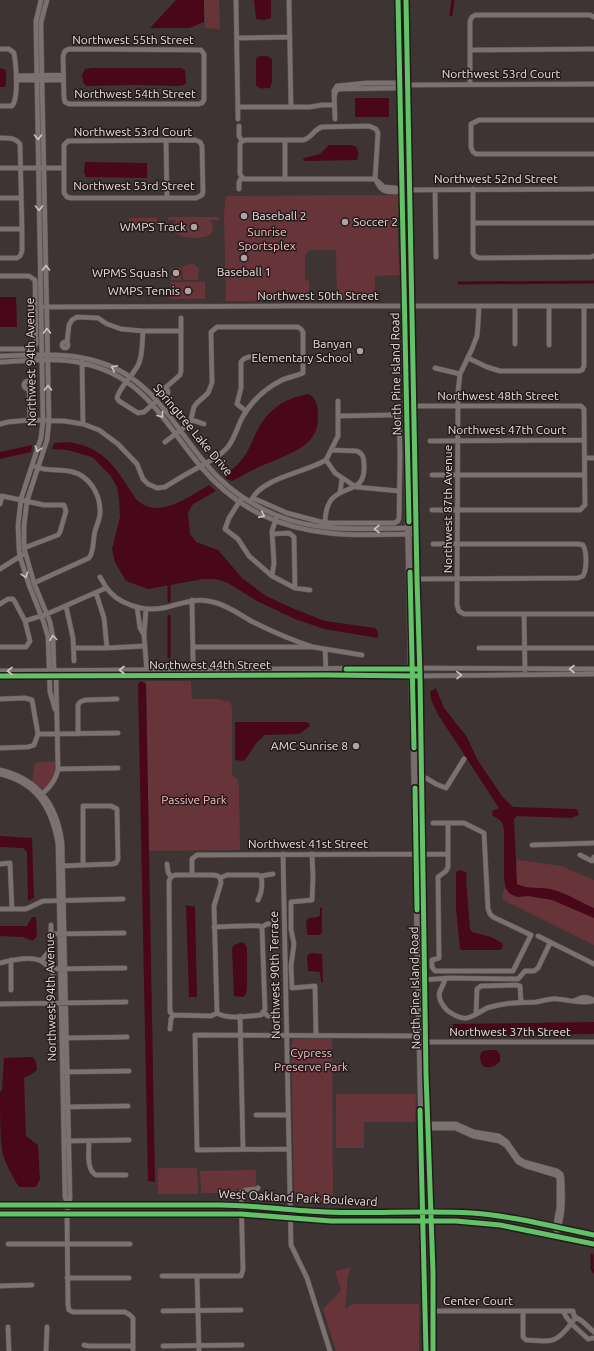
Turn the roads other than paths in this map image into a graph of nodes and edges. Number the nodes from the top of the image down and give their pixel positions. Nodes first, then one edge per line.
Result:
1 (41, 0) edge
2 (47, 0) edge
3 (236, 0) edge
4 (289, 0) edge
5 (398, 0) edge
6 (406, 0) edge
7 (594, 17) edge
8 (290, 37) junction
9 (237, 38) junction
10 (0, 49) edge
11 (594, 49) edge
12 (470, 50) junction
13 (16, 78) junction
14 (40, 78) junction
15 (63, 78) junction
16 (408, 84) junction
17 (470, 84) junction
18 (594, 84) edge
19 (399, 85) junction
20 (350, 87) junction
21 (334, 97) junction
22 (203, 102) joint
23 (334, 105) junction
24 (0, 106) edge
25 (239, 107) junction
26 (291, 107) junction
27 (238, 119) dead end
28 (335, 119) dead end
29 (594, 120) edge
30 (239, 126) dead end
31 (0, 138) edge
32 (166, 140) junction
33 (284, 140) junction
34 (242, 141) junction
35 (594, 154) edge
36 (0, 168) edge
37 (21, 168) junction
38 (39, 168) junction
39 (44, 168) junction
40 (64, 168) junction
41 (242, 177) junction
42 (285, 179) junction
43 (376, 179) junction
44 (239, 189) dead end
45 (473, 189) junction
46 (594, 189) edge
47 (400, 190) junction
48 (410, 190) junction
49 (435, 190) junction
50 (202, 196) joint
51 (0, 198) edge
52 (21, 198) junction
53 (167, 198) junction
54 (594, 223) edge
55 (473, 224) junction
56 (0, 229) edge
57 (22, 229) junction
58 (594, 256) edge
59 (0, 258) edge
60 (436, 258) dead end
61 (0, 276) edge
62 (405, 306) junction
63 (412, 306) junction
64 (479, 306) junction
65 (515, 306) junction
66 (549, 306) junction
67 (584, 306) junction
68 (594, 306) edge
69 (41, 307) junction
70 (47, 307) junction
71 (181, 318) dead end
72 (143, 331) junction
73 (181, 331) junction
74 (67, 342) dead end
75 (515, 344) dead end
76 (549, 345) dead end
77 (0, 349) edge
78 (42, 355) junction
79 (48, 355) junction
80 (0, 356) edge
81 (468, 358) junction
82 (82, 360) junction
83 (42, 361) junction
84 (48, 361) junction
85 (272, 361) dead end
86 (0, 362) edge
87 (435, 368) dead end
88 (460, 374) junction
89 (129, 380) junction
90 (406, 381) junction
91 (165, 388) dead end
92 (29, 389) dead end
93 (413, 392) junction
94 (157, 400) junction
95 (338, 401) dead end
96 (153, 404) junction
97 (414, 406) junction
98 (457, 406) junction
99 (246, 412) junction
100 (338, 416) junction
101 (30, 420) junction
102 (192, 420) junction
103 (43, 421) junction
104 (49, 422) junction
105 (0, 424) edge
106 (83, 424) junction
107 (204, 424) dead end
108 (181, 431) junction
109 (176, 434) junction
110 (584, 440) junction
111 (430, 441) dead end
112 (458, 441) junction
113 (165, 442) dead end
114 (331, 450) junction
115 (585, 458) junction
116 (594, 458) edge
117 (326, 460) junction
118 (206, 464) junction
119 (33, 465) junction
120 (200, 466) junction
121 (38, 468) junction
122 (432, 475) dead end
123 (458, 475) junction
124 (585, 475) junction
125 (342, 478) junction
126 (356, 487) junction
127 (399, 491) junction
128 (1, 493) edge
129 (340, 493) junction
130 (243, 497) junction
131 (21, 499) junction
132 (27, 501) junction
133 (239, 502) junction
134 (250, 502) junction
135 (0, 504) edge
136 (432, 510) dead end
137 (458, 510) junction
138 (277, 516) junction
139 (275, 521) junction
140 (325, 522) junction
141 (324, 531) junction
142 (410, 531) junction
143 (416, 531) junction
144 (273, 534) junction
145 (433, 544) dead end
146 (458, 544) junction
147 (25, 551) junction
148 (20, 557) junction
149 (0, 569) edge
150 (272, 576) junction
151 (100, 577) dead end
152 (410, 577) junction
153 (458, 578) junction
154 (417, 579) junction
155 (34, 583) junction
156 (106, 588) junction
157 (295, 588) junction
158 (310, 590) dead end
159 (96, 593) junction
160 (192, 600) junction
161 (0, 604) edge
162 (66, 606) junction
163 (137, 607) junction
164 (146, 609) junction
165 (47, 614) junction
166 (524, 614) junction
167 (594, 614) edge
168 (418, 615) junction
169 (42, 616) junction
170 (25, 621) junction
171 (144, 635) junction
172 (145, 646) junction
173 (0, 647) edge
174 (193, 647) junction
175 (313, 647) junction
176 (524, 647) junction
177 (74, 648) junction
178 (107, 648) junction
179 (479, 648) dead end
180 (594, 648) edge
181 (325, 649) junction
182 (362, 655) dead end
183 (74, 661) dead end
184 (193, 661) dead end
185 (411, 668) junction
186 (420, 669) junction
187 (525, 669) junction
188 (594, 669) edge
189 (0, 671) edge
190 (54, 671) junction
191 (326, 672) junction
192 (49, 673) junction
193 (145, 673) junction
194 (594, 674) edge
195 (525, 675) junction
196 (0, 676) edge
197 (56, 676) junction
198 (412, 676) junction
199 (420, 676) junction
200 (0, 699) edge
201 (116, 699) dead end
202 (56, 714) junction
203 (118, 733) dead end
204 (38, 734) junction
205 (78, 734) junction
206 (57, 735) junction
207 (0, 748) edge
208 (464, 759) dead end
209 (118, 768) dead end
210 (58, 769) junction
211 (0, 770) edge
212 (0, 774) edge
213 (418, 778) junction
214 (41, 795) junction
215 (433, 823) dead end
216 (449, 823) junction
217 (594, 843) edge
218 (532, 845) dead end
219 (283, 854) junction
220 (312, 854) junction
221 (416, 854) junction
222 (423, 854) junction
223 (447, 854) junction
224 (580, 855) dead end
225 (594, 857) edge
226 (0, 864) edge
227 (167, 864) dead end
228 (83, 865) junction
229 (61, 866) junction
230 (273, 874) dead end
231 (192, 875) junction
232 (260, 876) junction
233 (171, 877) junction
234 (220, 878) junction
235 (123, 898) dead end
236 (61, 900) junction
237 (258, 900) dead end
238 (0, 909) edge
239 (12, 909) junction
240 (275, 924) dead end
241 (51, 925) dead end
242 (214, 927) junction
243 (262, 927) junction
244 (124, 933) dead end
245 (51, 934) junction
246 (62, 935) junction
247 (538, 936) dead end
248 (550, 943) junction
249 (10, 960) junction
250 (41, 961) junction
251 (0, 963) edge
252 (594, 964) edge
253 (125, 968) dead end
254 (53, 969) junction
255 (63, 969) junction
256 (445, 979) junction
257 (421, 980) junction
258 (53, 989) dead end
259 (11, 990) dead end
260 (594, 1001) edge
261 (126, 1002) dead end
262 (521, 1002) junction
263 (0, 1004) edge
264 (63, 1004) junction
265 (264, 1012) junction
266 (217, 1013) junction
267 (476, 1014) junction
268 (173, 1015) junction
269 (240, 1016) junction
270 (278, 1016) dead end
271 (170, 1029) dead end
272 (240, 1036) junction
273 (286, 1036) junction
274 (316, 1036) junction
275 (127, 1037) dead end
276 (64, 1038) junction
277 (424, 1038) junction
278 (594, 1042) edge
279 (129, 1071) dead end
280 (65, 1072) junction
281 (66, 1106) junction
282 (128, 1106) dead end
283 (256, 1115) dead end
284 (288, 1115) junction
285 (421, 1126) junction
286 (428, 1126) junction
287 (129, 1140) dead end
288 (66, 1141) junction
289 (89, 1141) junction
290 (243, 1149) junction
291 (289, 1149) junction
292 (557, 1173) junction
293 (126, 1175) dead end
294 (258, 1188) dead end
295 (0, 1205) edge
296 (68, 1205) junction
297 (241, 1205) junction
298 (290, 1210) junction
299 (422, 1212) junction
300 (430, 1212) junction
301 (0, 1214) edge
302 (67, 1214) junction
303 (241, 1214) junction
304 (290, 1218) junction
305 (422, 1221) junction
306 (430, 1221) junction
307 (557, 1227) junction
308 (594, 1235) edge
309 (555, 1236) junction
310 (8, 1244) dead end
311 (67, 1244) junction
312 (130, 1244) dead end
313 (594, 1244) edge
314 (162, 1276) dead end
315 (197, 1276) junction
316 (67, 1278) junction
317 (129, 1278) dead end
318 (32, 1285) dead end
319 (0, 1286) edge
320 (198, 1310) junction
321 (241, 1310) dead end
322 (162, 1311) dead end
323 (433, 1311) junction
324 (523, 1311) junction
325 (563, 1311) junction
326 (576, 1317) junction
327 (572, 1323) junction
328 (8, 1327) dead end
329 (47, 1327) dead end
330 (594, 1332) edge
331 (594, 1338) edge
332 (84, 1345) dead end
333 (199, 1345) junction
334 (242, 1345) dead end
335 (162, 1346) dead end
336 (133, 1348) edge
337 (9, 1351) edge
338 (46, 1351) edge
339 (199, 1351) edge
340 (330, 1351) edge
341 (426, 1351) edge
342 (433, 1351) edge

1 - 14 street, Northwest 94th Avenue
2 - 14 street, Northwest 94th Avenue
3 - 9 street
4 - 8 street
5 - 19 main road, North Pine Island Road
6 - 16 main road, North Pine Island Road
7 - 12 street
8 - 9 street
8 - 26 street
9 - 25 street
10 - 13 street
11 - 12 street
12 - 17 street
13 - 14 street
13 - 24 street
14 - 15 street
14 -> 38 street, Northwest 94th Avenue
14 - 39 street, Northwest 94th Avenue
15 - 22 street, Northwest 54th Street
15 - 22 street, Northwest 55th Street
16 - 17 street, Northwest 53rd Court
16 - 19 street, Northwest 53rd Court
16 - 48 main road, North Pine Island Road
17 - 18 street, Northwest 53rd Court
19 - 20 street, Northwest 53rd Court
19 - 47 main road, North Pine Island Road
20 - 21 street
20 - 21 street
21 - 23 street
23 - 26 street
23 - 28 street
25 - 26 street
25 - 27 street
29 - 35 street
30 - 34 street
31 - 37 street
32 - 40 street, Northwest 53rd Court
32 - 50 street, Northwest 53rd Court
32 - 53 street
33 - 34 street
33 - 42 street
33 - 43 street
34 - 41 street
36 - 37 street
37 - 38 street
37 - 52 street
38 - 39 street
38 -> 69 street, Northwest 94th Avenue
39 - 40 street
70 -> 39 street, Northwest 94th Avenue
40 - 53 street, Northwest 53rd Street
41 - 42 street
41 - 44 street
42 - 43 street
43 - 47 street, Northwest 52nd Street
45 - 46 street, Northwest 52nd Street
45 - 49 street, Northwest 52nd Street
45 - 55 street
47 - 48 street, Northwest 52nd Street
47 - 62 main road, North Pine Island Road
48 - 49 street, Northwest 52nd Street
48 - 63 main road, North Pine Island Road
49 - 60 street
50 - 53 street, Northwest 53rd Street
51 - 52 street
52 - 57 street
54 - 55 street
55 - 58 street
56 - 57 street
57 - 59 street
61 - 77 street
62 - 63 street, Northwest 50th Street
62 - 70 street, Northwest 50th Street
62 - 90 main road, North Pine Island Road
63 - 64 street, Northwest 50th Street
63 - 93 main road, North Pine Island Road
64 - 65 street, Northwest 50th Street
64 - 81 street
65 - 66 street, Northwest 50th Street
65 - 75 street
66 - 67 street, Northwest 50th Street
66 - 76 street
67 - 68 street, Northwest 50th Street
67 - 81 street
69 - 70 street, Northwest 50th Street
69 - 78 street, Northwest 94th Avenue
79 -> 70 street, Northwest 94th Avenue
71 - 73 street
72 - 73 street
72 - 74 street
72 - 89 street
73 - 91 street
78 - 79 street, Springtree Lake Drive
78 - 80 street, Springtree Lake Drive
78 - 83 street, Northwest 94th Avenue
79 - 82 street, Springtree Lake Drive
79 - 84 street, Northwest 94th Avenue
81 - 88 street
82 - 84 street, Springtree Lake Drive
82 - 89 street, Springtree Lake Drive
82 - 106 street
83 - 84 street, Springtree Lake Drive
83 - 86 street, Springtree Lake Drive
83 - 103 street, Northwest 94th Avenue
104 -> 84 street, Northwest 94th Avenue
85 - 99 street
87 - 88 street
88 - 98 street, Northwest 87th Avenue
89 - 94 street, Springtree Lake Drive
89 - 96 street, Springtree Lake Drive
89 - 96 street
90 - 93 main road
90 - 142 main road, North Pine Island Road
92 - 101 street
93 - 97 main road, North Pine Island Road
94 - 96 street
94 - 108 street, Springtree Lake Drive
95 - 100 street
96 -> 109 street, Springtree Lake Drive
97 - 98 street, Northwest 48th Street
97 - 143 main road, North Pine Island Road
98 - 110 street, Northwest 48th Street
98 - 112 street, Northwest 87th Avenue
99 - 102 street
99 - 118 street
100 - 114 street
100 - 127 street
101 - 103 street
101 - 105 street
102 - 107 street
102 - 108 street
103 - 104 street
103 -> 119 street, Northwest 94th Avenue
104 - 106 street
104 - 121 street, Northwest 94th Avenue
106 - 120 street
108 - 109 street
108 - 118 street, Springtree Lake Drive
109 - 113 street
109 - 120 street, Springtree Lake Drive
110 - 112 street, Northwest 47th Court
110 - 115 street
111 - 112 street, Northwest 47th Court
112 - 123 street, Northwest 87th Avenue
114 - 117 street
114 - 126 street
115 - 116 street
115 - 124 street
117 - 125 street
117 - 134 street
118 - 120 street
118 - 130 street, Springtree Lake Drive
119 - 121 street
119 - 131 street, Northwest 94th Avenue
120 - 133 street, Springtree Lake Drive
121 - 132 street, Northwest 94th Avenue
121 - 155 street
122 - 123 street
123 - 124 street
123 - 137 street, Northwest 87th Avenue
124 - 137 street
125 - 126 street
125 - 129 street
126 - 127 street
126 - 129 street
127 - 140 street
128 - 131 street
128 - 135 street
129 - 140 street
130 - 133 street
130 - 134 street, Springtree Lake Drive
131 - 132 street
131 - 148 street, Northwest 94th Avenue
132 - 147 street, Northwest 94th Avenue
132 - 147 street
133 - 134 street, Springtree Lake Drive
133 - 150 street
134 - 138 street, Springtree Lake Drive
134 -> 139 street, Springtree Lake Drive
134 - 140 street
136 - 137 street
137 - 146 street, Northwest 87th Avenue
138 - 139 street
138 - 141 street, Springtree Lake Drive
139 - 141 street, Springtree Lake Drive
139 - 144 street
140 - 141 street
141 - 142 street, Springtree Lake Drive
142 - 143 street, Springtree Lake Drive
142 - 152 main road, North Pine Island Road
143 - 154 main road, North Pine Island Road
144 - 150 street
144 - 157 street
145 - 146 street
146 - 153 street, Northwest 87th Avenue
146 - 153 street
147 - 148 street
147 - 155 street, Northwest 94th Avenue
148 - 149 street
148 -> 169 street, Northwest 94th Avenue
150 - 157 street
151 - 156 street
152 - 168 main road
152 - 185 main road, North Pine Island Road
153 - 154 street
153 - 166 street, Northwest 87th Avenue
154 - 168 main road, North Pine Island Road
155 - 165 street, Northwest 94th Avenue
156 - 159 street
156 - 163 street
157 - 158 street
159 - 162 street
159 - 178 street
160 - 164 street
160 - 174 street
160 - 175 street
161 - 170 street
162 - 165 street
162 - 177 street
163 - 164 street
163 - 171 street
164 - 171 street
165 - 169 street
190 -> 165 street, Northwest 94th Avenue
166 - 167 street
166 - 176 street
168 - 186 main road, North Pine Island Road
169 - 170 street
169 - 192 street, Northwest 94th Avenue
170 - 173 street
171 - 172 street
172 - 178 street
172 - 193 street
174 - 175 street
174 - 184 street
175 - 181 street
176 - 179 street
176 - 180 street
176 - 187 street
177 - 178 street
177 - 183 street
181 - 182 street
181 - 191 street
185 - 186 street, Northwest 44th Street
185 - 191 street, Northwest 44th Street
185 - 198 main road, North Pine Island Road
186 - 187 street, Northwest 44th Street
186 - 199 main road, North Pine Island Road
188 -> 187 street, Northwest 44th Street
187 - 195 street
192 -> 189 street, Northwest 44th Street
190 - 192 street, Northwest 44th Street
193 -> 190 street, Northwest 44th Street
190 - 197 street, Northwest 94th Avenue
191 - 193 street, Northwest 44th Street
191 - 198 street, Northwest 44th Street
192 - 196 street, Northwest 44th Street
192 - 197 street, Northwest 44th Street
192 - 202 street, Northwest 94th Avenue
193 - 197 street, Northwest 44th Street
194 - 195 street, Northwest 44th Street
199 -> 195 street, Northwest 44th Street
197 - 202 street, Northwest 94th Avenue
198 - 199 street, Northwest 44th Street
198 - 213 main road, North Pine Island Road
199 - 213 main road, North Pine Island Road
200 - 204 street
201 - 205 street
202 - 206 street, Northwest 94th Avenue
203 - 205 street
204 - 206 street
204 - 207 street
205 - 206 street
206 - 210 street, Northwest 94th Avenue
208 - 213 street
209 - 210 street
210 - 214 street, Northwest 94th Avenue
211 - 214 street
212 - 214 street
213 - 221 main road, North Pine Island Road
213 - 222 main road, North Pine Island Road
214 - 229 street, Northwest 94th Avenue
215 - 216 street
216 - 223 street, North Pine Island Road
216 - 223 street, North Pine Island Road
217 - 218 street
219 - 220 street, Northwest 41st Street
219 - 231 street, Northwest 41st Street
219 - 273 street, Northwest 90th Terrace
220 - 221 street, Northwest 41st Street
220 - 274 street
221 - 222 street, Northwest 41st Street
221 - 257 main road, North Pine Island Road
222 - 223 street, Northwest 41st Street
222 - 257 main road, North Pine Island Road
224 - 225 street
226 - 239 street
227 - 233 street
228 - 228 street
228 - 229 street
229 - 236 street, Northwest 94th Avenue
230 - 232 street
231 - 233 street
231 - 234 street
232 - 234 street
232 - 237 street
233 - 268 street
234 - 242 street
235 - 236 street
236 - 239 street
236 - 246 street, Northwest 94th Avenue
238 - 239 street
240 - 243 street
241 - 245 street
242 - 243 street
242 - 266 street
243 - 265 street
244 - 246 street
245 - 246 street
245 - 250 street
246 - 255 street, Northwest 94th Avenue
247 - 248 street
248 - 252 street
248 - 256 street
249 - 250 street
249 - 251 street
249 - 259 street
250 - 254 street
253 - 255 street
254 - 255 street
254 - 258 street
255 - 264 street, Northwest 94th Avenue
256 - 257 street
256 - 267 street
257 - 277 main road, North Pine Island Road
260 - 262 street
261 - 264 street
262 - 267 street
262 - 267 street
263 - 264 street
264 - 276 street, Northwest 94th Avenue
265 - 269 street
265 - 270 street
266 - 268 street
266 - 269 street
268 - 271 street
269 - 272 street
272 - 273 street, Northwest 37th Street
272 - 290 street
272 - 290 street, Northwest 37th Street
273 - 274 street, Northwest 37th Street
273 - 284 street, Northwest 90th Terrace
274 - 277 street, Northwest 37th Street
275 - 276 street
276 - 280 street, Northwest 94th Avenue
277 - 278 street, Northwest 37th Street
277 - 285 main road, North Pine Island Road
277 - 286 main road, North Pine Island Road
279 - 280 street
280 - 281 street, Northwest 94th Avenue
281 - 282 street
281 - 288 street, Northwest 94th Avenue
283 - 284 street
284 - 291 street, Northwest 90th Terrace
285 - 286 street
285 - 299 main road, North Pine Island Road
286 - 292 street
286 - 292 street
286 - 300 main road, North Pine Island Road
287 - 289 street
288 - 289 street
288 - 296 street, Northwest 94th Avenue
289 - 293 street
290 - 291 street
291 - 298 street, Northwest 90th Terrace
292 - 307 street
294 - 297 street
295 - 296 main road, West Oakland Park Boulevard
296 - 297 main road, West Oakland Park Boulevard
296 - 302 street, Northwest 94th Avenue
297 - 298 main road, West Oakland Park Boulevard
297 - 303 street
298 - 299 main road, West Oakland Park Boulevard
298 - 304 street, Northwest 90th Terrace
299 - 300 main road, West Oakland Park Boulevard
299 - 305 main road, North Pine Island Road
300 - 306 main road, North Pine Island Road
300 - 307 main road, West Oakland Park Boulevard
301 - 302 main road, West Oakland Park Boulevard
302 - 303 main road, West Oakland Park Boulevard
302 - 311 street, Northwest 94th Avenue
303 - 304 main road, West Oakland Park Boulevard
303 - 315 street
304 - 305 main road, West Oakland Park Boulevard
304 - 340 street, Northwest 90th Terrace
305 - 306 main road, West Oakland Park Boulevard
305 - 341 main road, North Pine Island Road
306 - 309 main road, West Oakland Park Boulevard
306 - 323 main road, North Pine Island Road
307 - 308 main road, West Oakland Park Boulevard
307 - 309 street
309 - 313 main road, West Oakland Park Boulevard
310 - 311 street
311 - 312 street
311 - 316 street, Northwest 94th Avenue
314 - 315 street
315 - 320 street
316 - 317 street
316 - 336 street, Northwest 94th Avenue
318 - 319 street
320 - 321 street
320 - 322 street
320 - 333 street
323 - 324 street, Center Court
323 - 342 main road, North Pine Island Road
324 - 325 street, Center Court
324 - 327 street, Center Court
325 - 326 street, Center Court
325 - 327 street
326 - 327 street, Center Court
326 - 330 street, Center Court
327 - 331 street
328 - 337 street
329 - 338 street
332 - 336 street
333 - 334 street
333 - 335 street
333 - 339 street

